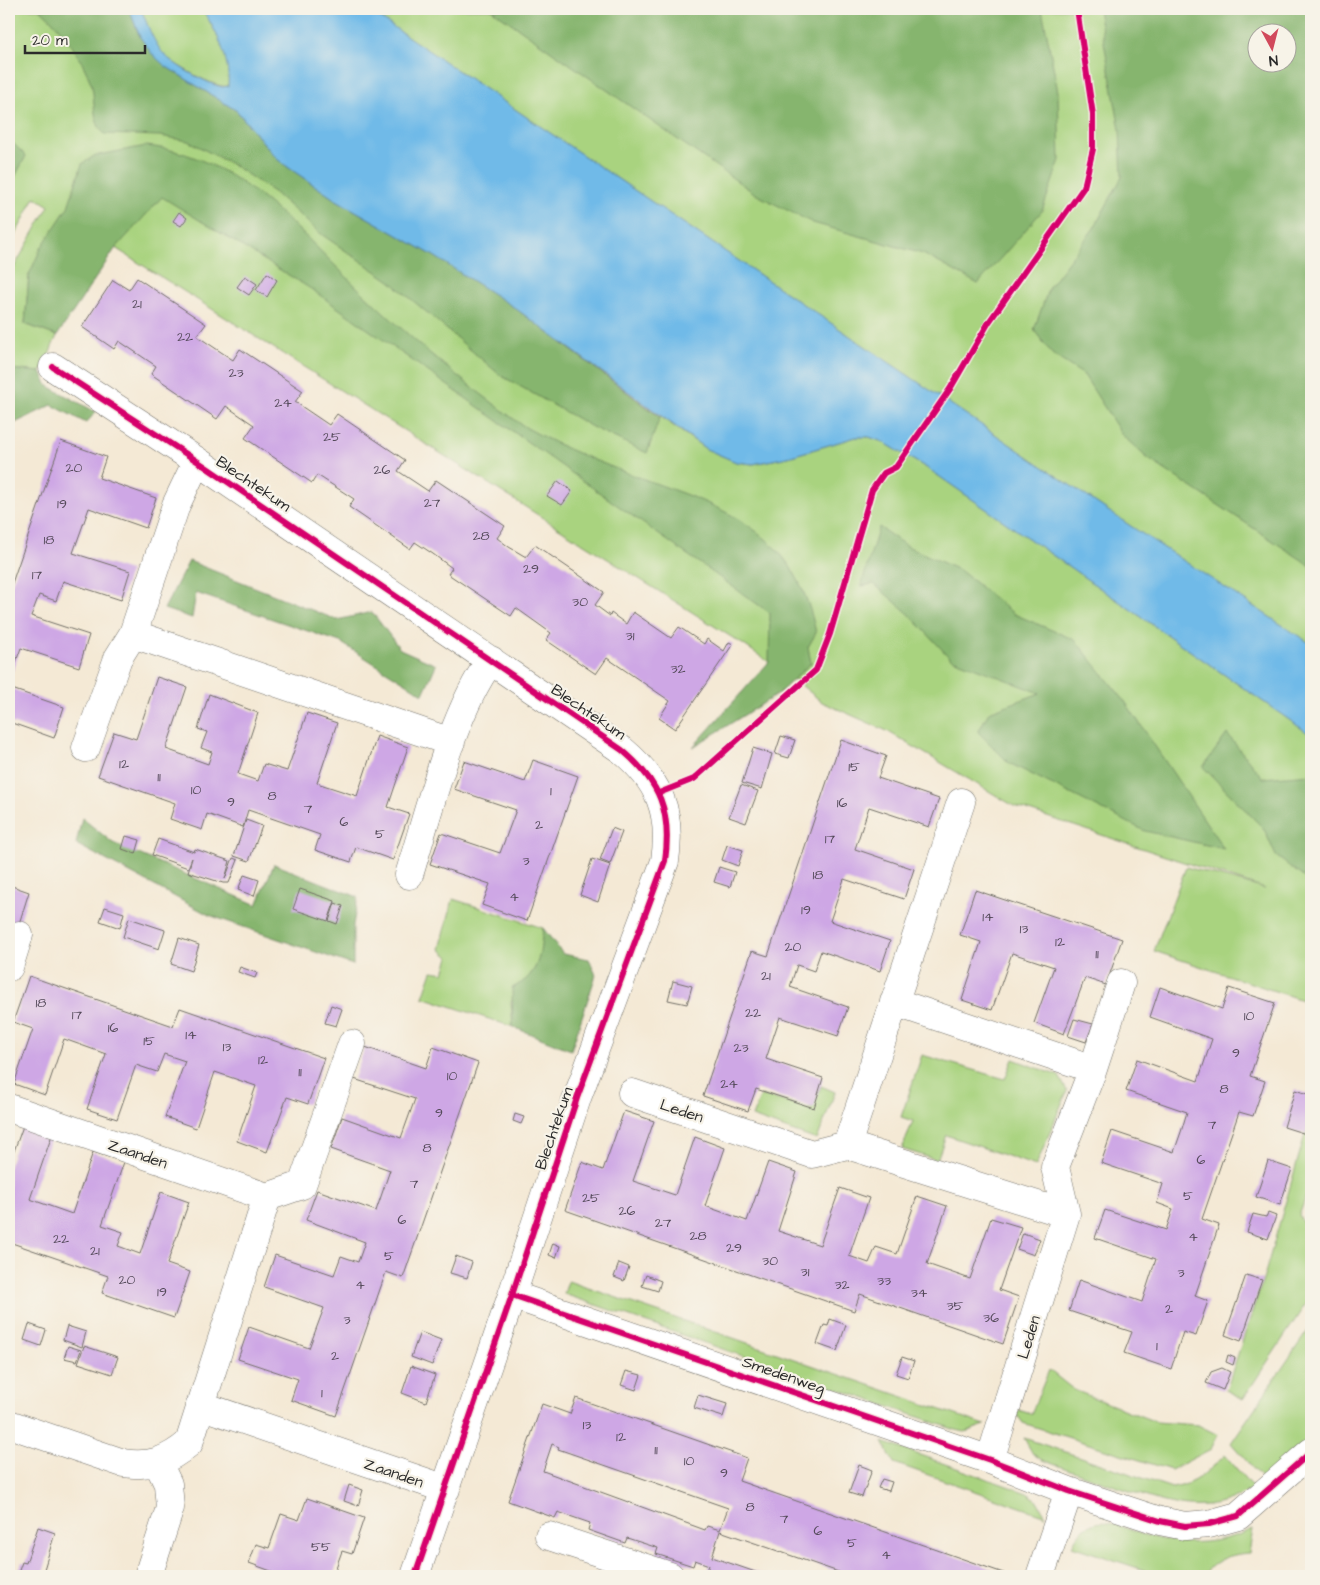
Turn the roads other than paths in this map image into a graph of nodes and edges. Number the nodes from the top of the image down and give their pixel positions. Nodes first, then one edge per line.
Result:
1 (53, 367) dead end
2 (197, 462) junction
3 (133, 634) junction
4 (491, 660) junction
5 (451, 742) junction
6 (86, 748) dead end
7 (961, 802) dead end
8 (409, 875) dead end
9 (1121, 983) dead end
10 (894, 1002) junction
11 (352, 1044) dead end
12 (1093, 1069) junction
13 (632, 1093) dead end
14 (9, 1108) edge
15 (847, 1145) junction
16 (267, 1197) junction
17 (1066, 1214) junction
18 (512, 1295) junction
19 (200, 1405) junction
20 (9, 1424) edge
21 (1311, 1452) edge
22 (990, 1460) junction
23 (158, 1463) junction
24 (446, 1490) junction
25 (1070, 1491) junction
26 (550, 1536) dead end
27 (148, 1576) edge
28 (415, 1576) edge
29 (670, 1576) edge
30 (1040, 1576) edge

1 - 2 street, Blechtekum
2 - 3 street, Blechtekum
2 - 4 street, Blechtekum
3 - 5 street
3 - 6 street, Blechtekum
4 - 5 street
4 - 18 street, Blechtekum
5 - 8 street
7 - 10 street
9 - 12 street
10 - 12 street
10 - 15 street
11 - 16 street
12 - 17 street
13 - 15 street, Leden
14 - 16 street, Zaanden
15 - 17 street
16 - 19 street
17 - 22 street, Leden
18 - 22 street, Smedenweg
18 - 24 street
19 - 23 street
19 - 24 street, Zaanden
20 - 23 street
21 - 25 street, Smedenweg
22 - 25 street, Smedenweg
23 - 27 street
24 - 28 street
25 - 30 street
26 - 29 street

